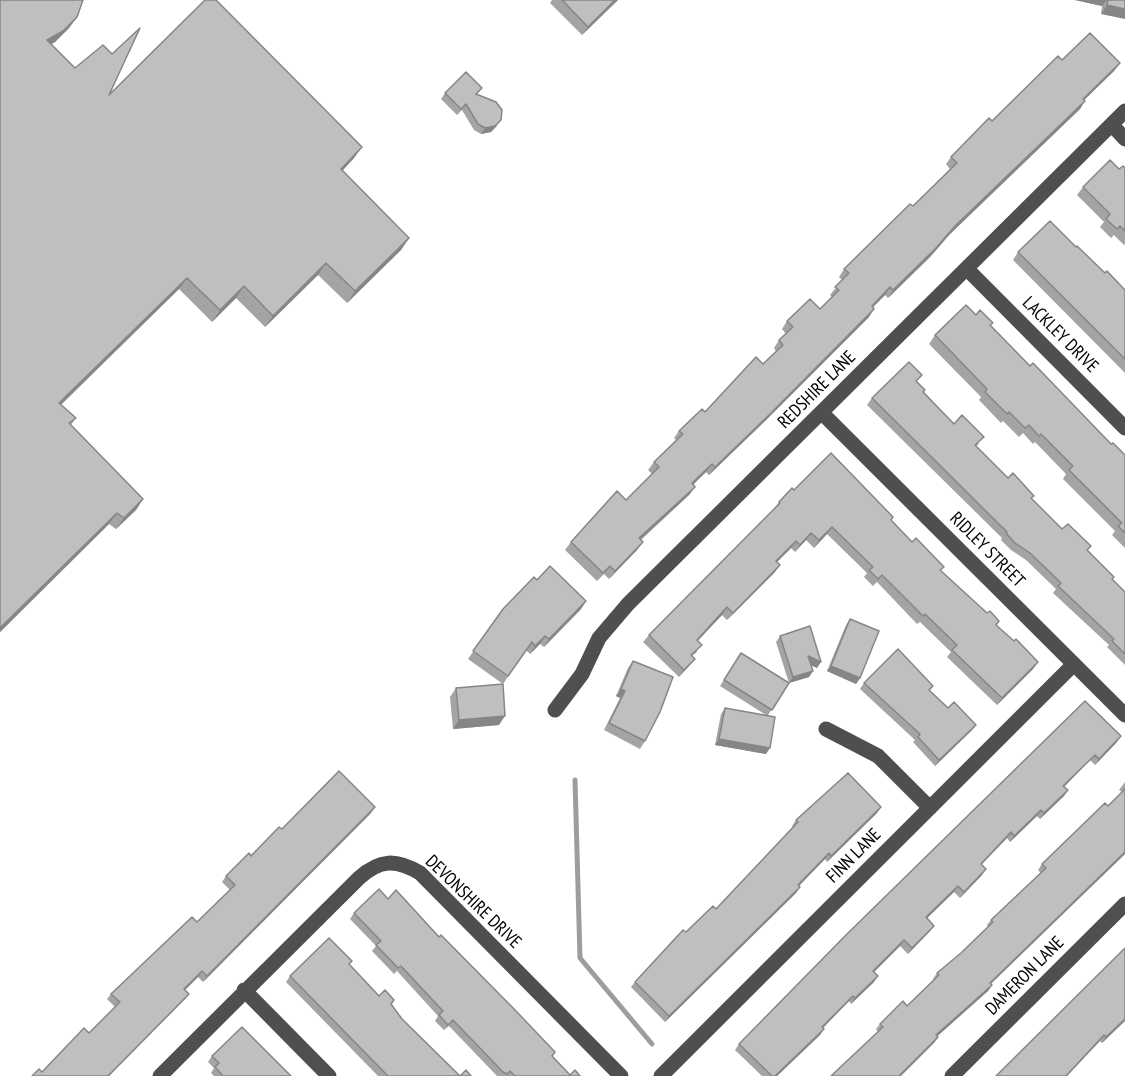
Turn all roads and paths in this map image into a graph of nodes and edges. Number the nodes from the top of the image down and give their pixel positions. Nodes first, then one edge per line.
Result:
1 (1125, 111) edge
2 (1112, 125) junction
3 (1125, 139) edge
4 (967, 269) junction
5 (822, 413) junction
6 (1125, 428) edge
7 (1074, 664) junction
8 (555, 710) dead end
9 (1125, 715) edge
10 (826, 729) dead end
11 (930, 808) junction
12 (1125, 904) edge
13 (244, 990) junction
14 (160, 1076) edge
15 (329, 1076) edge
16 (621, 1076) edge
17 (661, 1076) edge
18 (952, 1076) edge

1 - 2 street, REDSHIRE LANE
2 - 3 street
2 - 4 street, REDSHIRE LANE
4 - 5 street, REDSHIRE LANE
4 - 6 street, LACKLEY DRIVE
5 - 7 street, RIDLEY STREET
5 - 8 street, REDSHIRE LANE
7 - 9 street, RIDLEY STREET
7 - 11 street, FINN LANE
10 - 11 street
11 - 17 street, FINN LANE
12 - 18 street, DAMERON LANE
13 - 14 street, DEVONSHIRE DRIVE
13 - 15 street
13 - 16 street, DEVONSHIRE DRIVE

